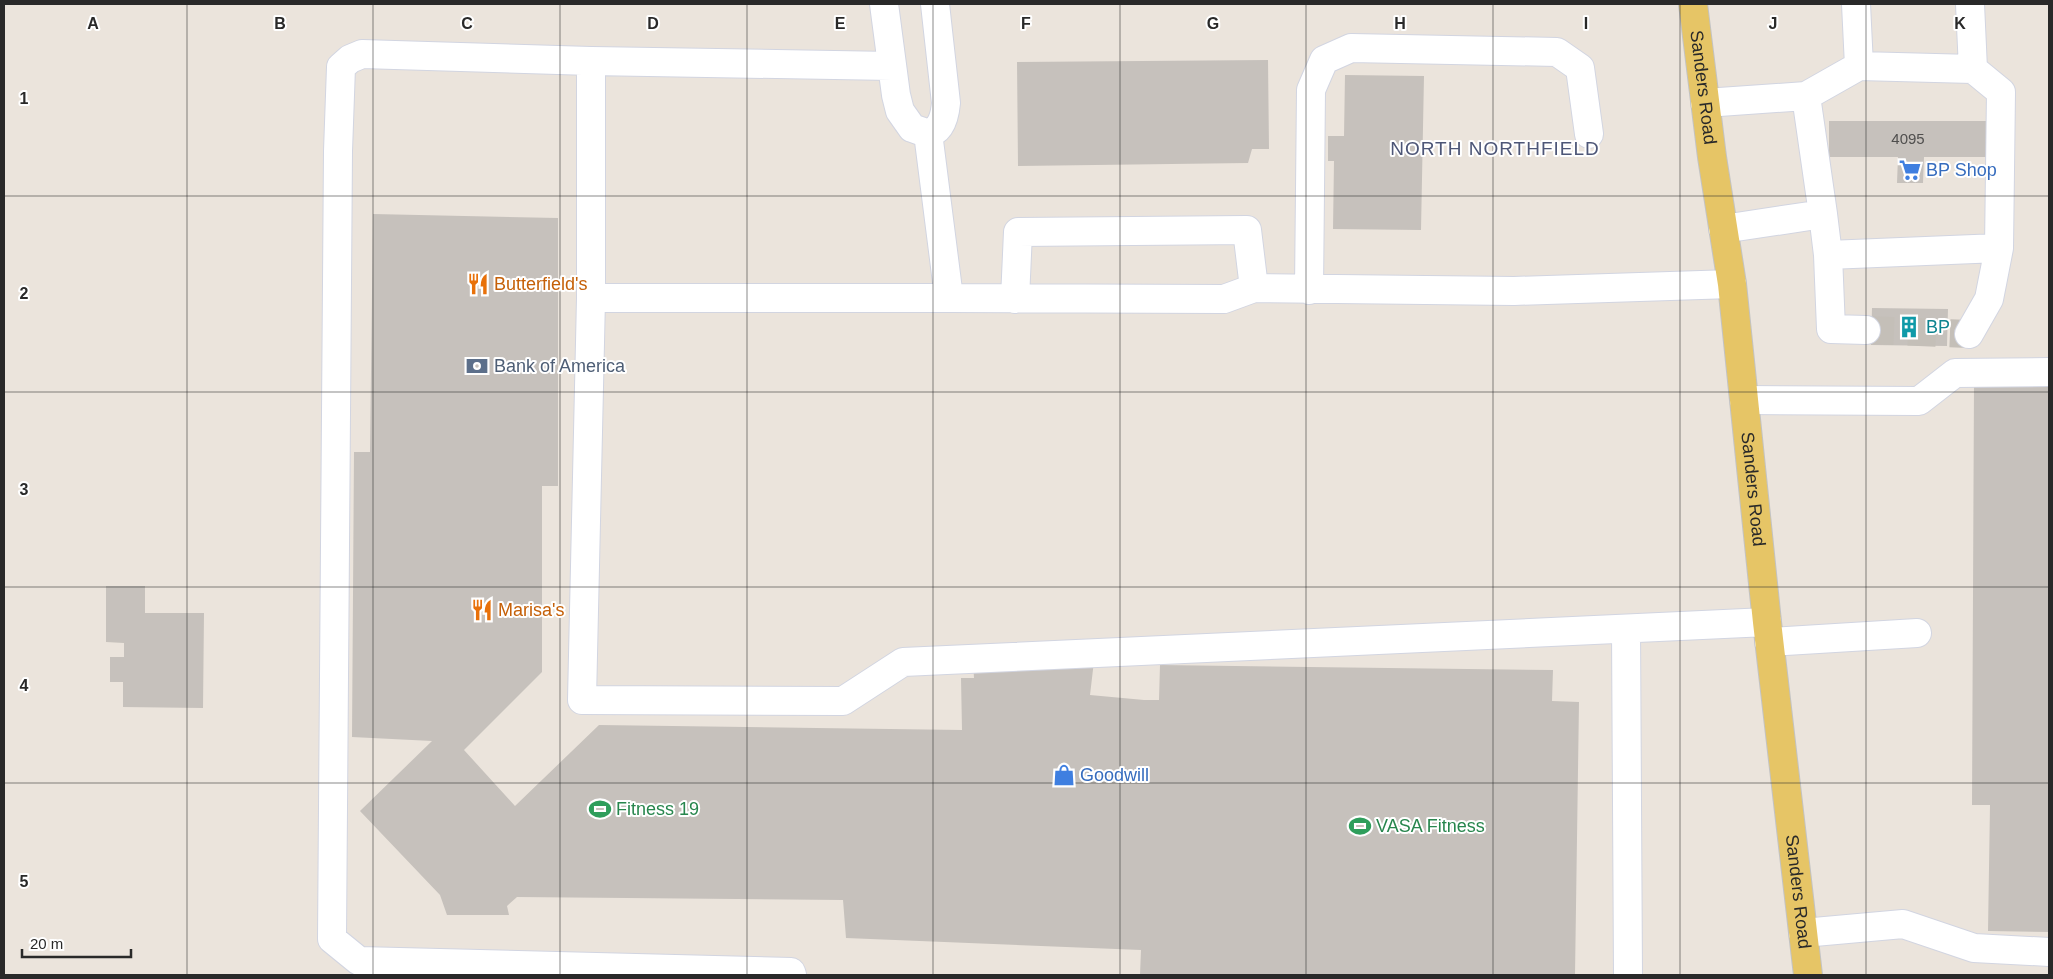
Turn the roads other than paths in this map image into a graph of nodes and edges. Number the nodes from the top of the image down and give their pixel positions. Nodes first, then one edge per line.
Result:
1 (884, 4) edge
2 (935, 4) edge
3 (1693, 4) edge
4 (1856, 4) edge
5 (1970, 4) edge
6 (591, 62) junction
7 (892, 66) junction
8 (1859, 66) junction
9 (1973, 69) junction
10 (1806, 96) junction
11 (1705, 103) junction
12 (928, 132) junction
13 (1589, 134) dead end
14 (1823, 214) junction
15 (1723, 229) junction
16 (1999, 248) junction
17 (1828, 256) junction
18 (1732, 284) junction
19 (1254, 288) junction
20 (1309, 290) junction
21 (591, 298) junction
22 (949, 298) junction
23 (1015, 299) junction
24 (1866, 330) tunnel mouth
25 (1969, 334) dead end
26 (2049, 372) edge
27 (1744, 400) junction
28 (1626, 629) junction
29 (1768, 632) junction
30 (1917, 633) dead end
31 (1803, 933) junction
32 (2049, 952) edge
33 (792, 975) edge
34 (1628, 975) edge
35 (1808, 975) edge

1 - 7 lane
2 - 12 lane
3 - 11 main road, Sanders Road
4 - 8 lane
5 - 9 lane
6 - 7 lane
6 - 21 lane
6 - 33 lane
7 - 12 lane
8 - 9 lane
8 - 10 lane
9 - 16 lane
10 - 11 lane
10 - 14 lane
11 - 15 main road, Sanders Road
12 - 22 lane
13 - 20 lane
14 - 15 lane
14 - 17 lane
15 - 18 main road, Sanders Road
16 - 17 lane
16 - 25 lane
17 - 24 lane
18 - 20 lane
18 - 27 main road, Sanders Road
19 - 20 lane
19 - 23 lane
19 - 23 lane
21 - 22 lane
21 - 28 lane
22 - 23 lane
26 - 27 lane
27 - 29 main road, Sanders Road
28 - 29 lane
28 - 34 lane
29 - 30 lane
29 - 31 main road, Sanders Road
31 - 32 lane
31 - 35 main road, Sanders Road

